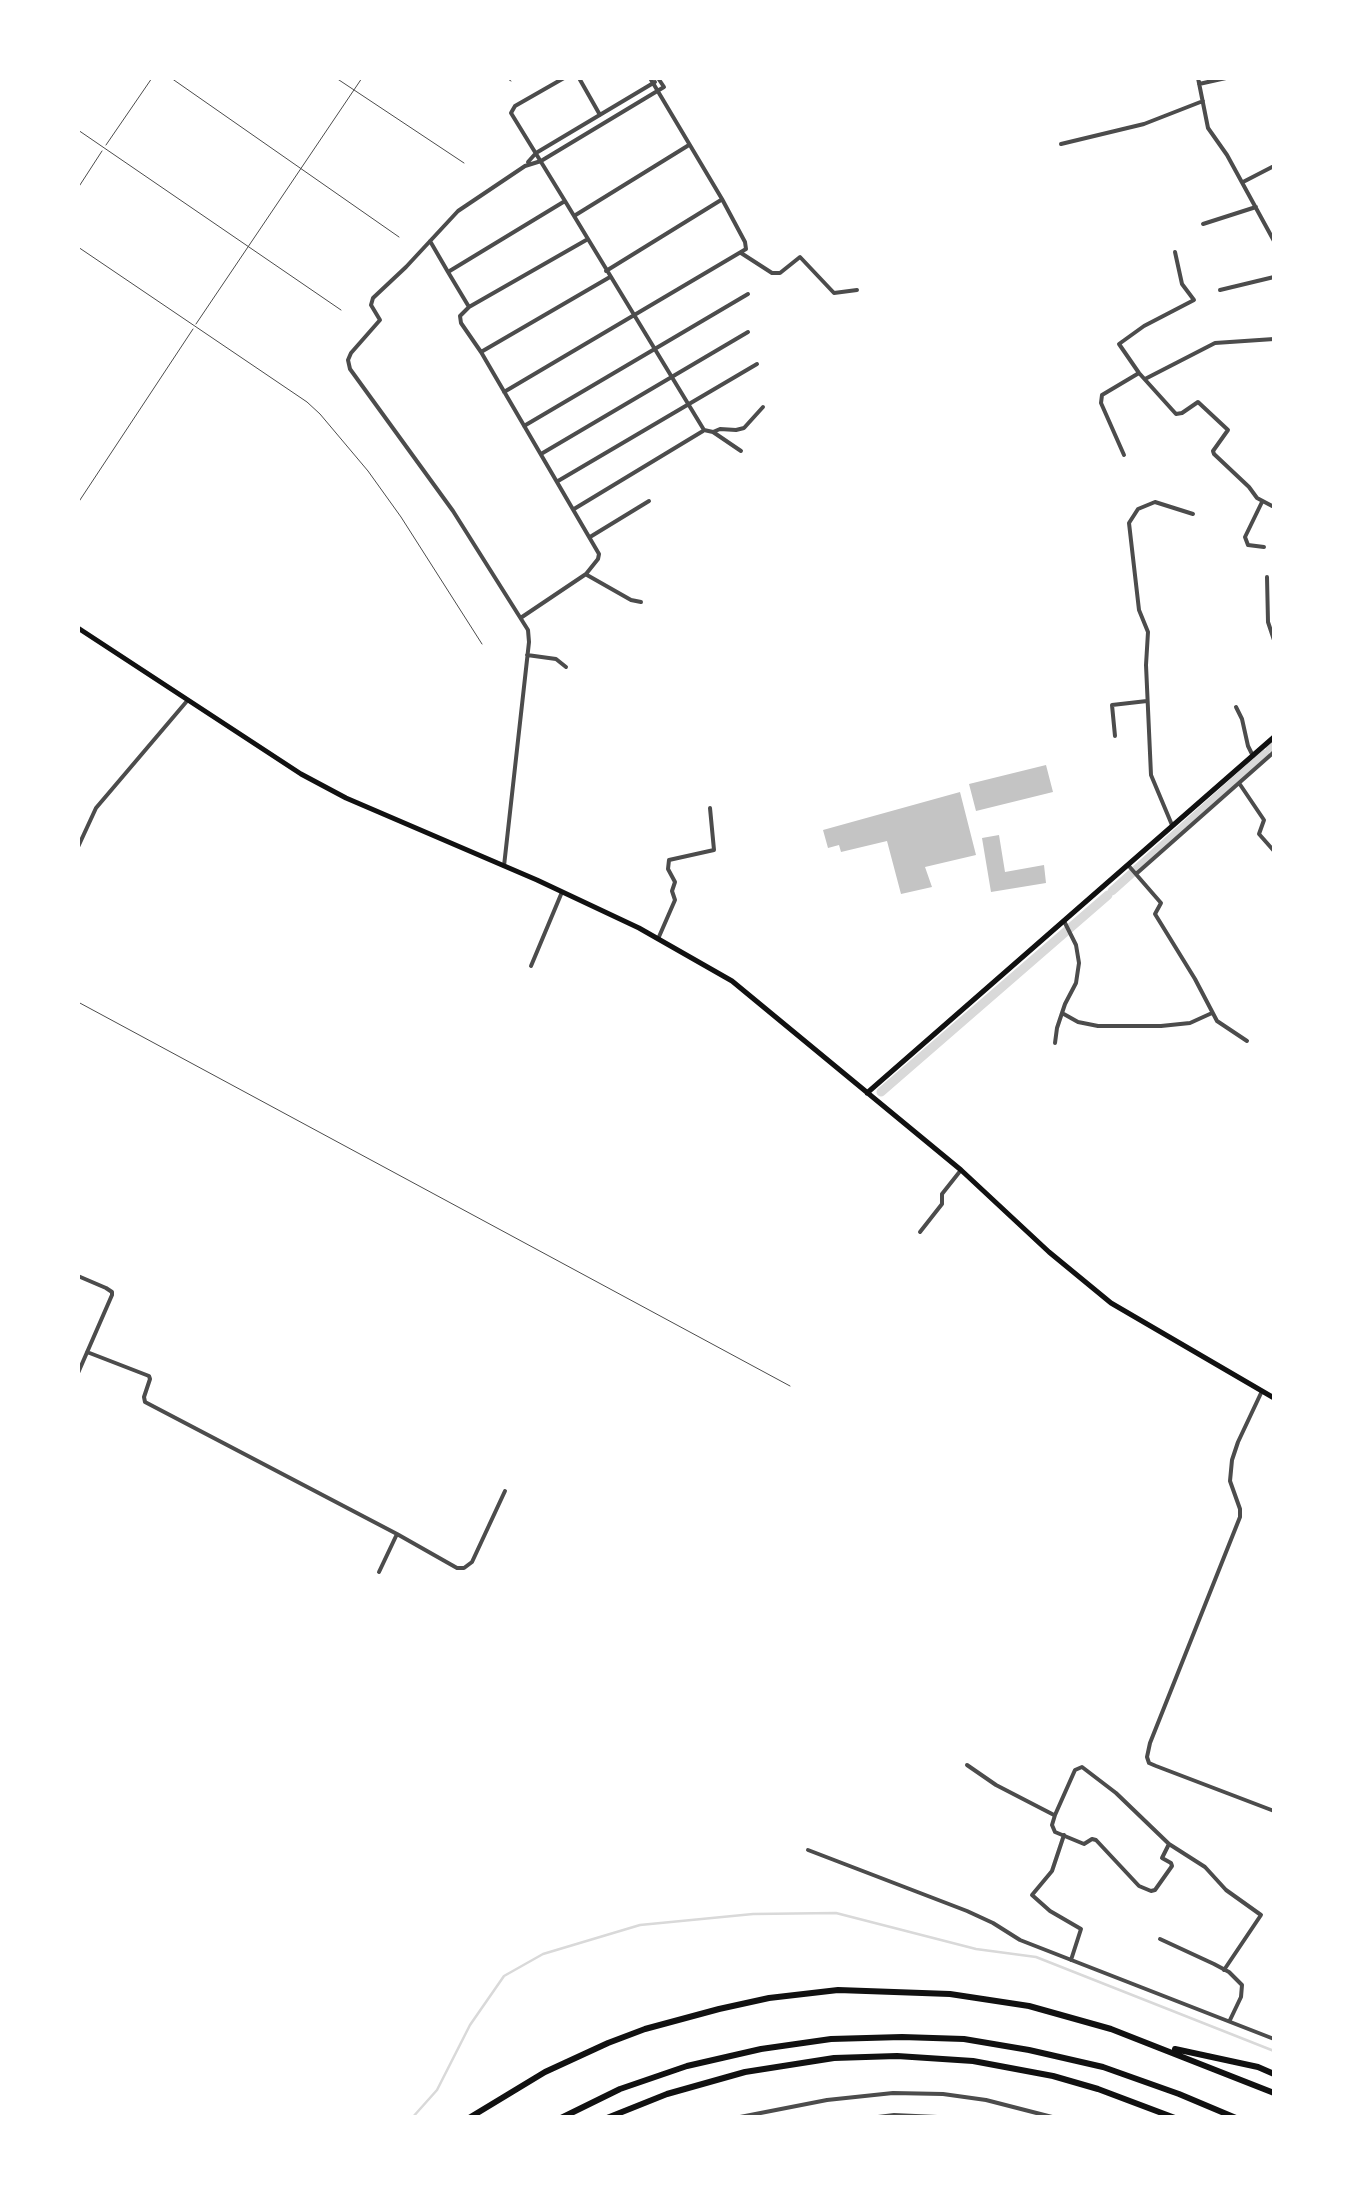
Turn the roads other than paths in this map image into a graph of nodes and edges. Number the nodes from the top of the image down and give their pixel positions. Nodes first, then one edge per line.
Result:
1 (152, 78) edge
2 (171, 78) edge
3 (336, 78) edge
4 (362, 78) edge
5 (506, 78) edge
6 (564, 78) edge
7 (579, 78) edge
8 (659, 78) edge
9 (1226, 78) edge
10 (651, 80) edge
11 (511, 81) dead end
12 (1198, 81) edge
13 (354, 90) junction
14 (657, 91) junction
15 (1202, 101) junction
16 (600, 115) junction
17 (78, 130) edge
18 (690, 144) junction
19 (1061, 144) dead end
20 (104, 148) junction
21 (536, 153) junction
22 (541, 161) junction
23 (464, 164) dead end
24 (525, 166) junction
25 (1274, 166) edge
26 (302, 168) junction
27 (1241, 182) junction
28 (78, 188) edge
29 (722, 200) junction
30 (565, 201) junction
31 (1256, 207) junction
32 (574, 216) junction
33 (1203, 224) dead end
34 (400, 238) dead end
35 (588, 240) junction
36 (430, 241) junction
37 (1274, 241) edge
38 (78, 247) edge
39 (249, 247) junction
40 (743, 251) junction
41 (1176, 252) dead end
42 (448, 272) junction
43 (608, 274) junction
44 (1274, 277) edge
45 (857, 290) dead end
46 (1220, 290) dead end
47 (748, 294) dead end
48 (469, 307) junction
49 (342, 310) dead end
50 (633, 316) junction
51 (194, 327) junction
52 (748, 332) dead end
53 (1274, 339) edge
54 (654, 350) junction
55 (481, 352) junction
56 (756, 364) dead end
57 (1139, 374) junction
58 (671, 378) junction
59 (1145, 379) junction
60 (504, 392) junction
61 (688, 405) junction
62 (763, 407) dead end
63 (524, 426) junction
64 (704, 430) junction
65 (713, 432) junction
66 (741, 451) dead end
67 (541, 454) junction
68 (1124, 455) dead end
69 (557, 482) junction
70 (650, 501) dead end
71 (1262, 502) junction
72 (78, 503) edge
73 (1274, 507) edge
74 (574, 509) junction
75 (1193, 514) dead end
76 (590, 537) junction
77 (1264, 548) dead end
78 (586, 574) junction
79 (1267, 577) dead end
80 (640, 602) dead end
81 (521, 618) junction
82 (78, 628) edge
83 (1274, 640) edge
84 (482, 644) dead end
85 (527, 655) junction
86 (566, 667) dead end
87 (187, 701) junction
88 (1148, 702) junction
89 (1236, 707) dead end
90 (1115, 736) dead end
91 (1274, 737) edge
92 (1263, 747) junction
93 (1273, 753) edge
94 (1253, 756) junction
95 (1239, 783) junction
96 (710, 808) dead end
97 (1172, 826) junction
98 (78, 847) edge
99 (1274, 851) edge
100 (504, 866) junction
101 (1129, 866) junction
102 (1135, 873) junction
103 (562, 892) junction
104 (1067, 926) junction
105 (658, 938) junction
106 (532, 966) dead end
107 (78, 1002) edge
108 (1212, 1013) junction
109 (1062, 1014) junction
110 (1247, 1041) dead end
111 (1055, 1043) dead end
112 (867, 1093) junction
113 (961, 1170) junction
114 (920, 1232) dead end
115 (78, 1276) edge
116 (88, 1352) junction
117 (78, 1373) edge
118 (790, 1386) dead end
119 (1262, 1391) junction
120 (1274, 1398) edge
121 (506, 1491) dead end
122 (398, 1534) junction
123 (379, 1572) dead end
124 (967, 1766) dead end
125 (1274, 1811) edge
126 (1054, 1815) junction
127 (1064, 1835) junction
128 (1169, 1844) junction
129 (808, 1850) dead end
130 (1160, 1939) dead end
131 (1071, 1960) junction
132 (1224, 1970) junction
133 (1230, 2020) junction
134 (1274, 2039) edge
135 (1154, 2044) junction
136 (1274, 2074) edge
137 (1274, 2092) edge
138 (469, 2118) edge
139 (561, 2118) edge
140 (607, 2118) edge
141 (735, 2118) edge
142 (870, 2118) edge
143 (959, 2118) edge
144 (1056, 2118) edge
145 (1176, 2118) edge
146 (1236, 2118) edge

1 - 20 lane
2 - 26 lane
3 - 13 lane
4 - 13 lane
5 - 11 lane
6 - 21 street
7 - 16 street
8 - 10 street
8 - 14 street
9 - 12 street
10 - 14 street
10 - 16 street
12 - 15 street
13 - 23 lane
13 - 26 lane
14 - 18 street
14 - 22 street
15 - 19 street
15 - 27 street
16 - 21 street
17 - 20 lane
18 - 29 street
18 - 32 street
20 - 28 lane
20 - 39 lane
21 - 22 street
21 - 24 street
22 - 24 street
22 - 30 street
24 - 36 street
25 - 27 street
26 - 34 lane
26 - 39 lane
27 - 31 street
29 - 40 street
29 - 43 street
30 - 32 street
30 - 42 street
31 - 33 street
31 - 37 street
32 - 35 street
35 - 43 street
35 - 48 street
36 - 42 street
36 - 81 street
38 - 51 lane
39 - 49 lane
39 - 51 lane
40 - 45 street
40 - 50 street
41 - 57 street
42 - 48 street
43 - 50 street
43 - 55 street
44 - 46 street
47 - 54 street
48 - 55 street
50 - 54 street
50 - 60 street
51 - 72 lane
51 - 84 lane
52 - 58 street
53 - 59 street
54 - 58 street
54 - 63 street
55 - 60 street
56 - 61 street
57 - 59 street
57 - 68 street
58 - 61 street
58 - 67 street
59 - 71 street
60 - 63 street
61 - 64 street
61 - 69 street
62 - 65 street
63 - 67 street
64 - 65 street
64 - 74 street
65 - 66 street
67 - 69 street
69 - 74 street
70 - 76 street
71 - 73 street
71 - 77 street
74 - 76 street
75 - 88 street
76 - 78 street
78 - 80 street
78 - 81 street
79 - 83 street
81 - 85 street
82 - 87 main road
85 - 86 street
85 - 100 street
87 - 98 street
87 - 100 main road
88 - 90 street
88 - 97 street
89 - 94 street
91 - 92 main road
92 - 93 street
92 - 94 main road
93 - 95 street
94 - 97 main road
95 - 99 street
95 - 102 street
96 - 105 street
97 - 101 main road
100 - 103 main road
101 - 102 street
101 - 104 main road
102 - 108 street
103 - 105 main road
103 - 106 street
104 - 109 street
104 - 112 main road
105 - 112 main road
107 - 118 lane
108 - 109 street
108 - 110 street
109 - 111 street
112 - 113 main road
113 - 114 street
113 - 119 main road
115 - 116 street
116 - 117 street
116 - 122 street
119 - 120 main road
119 - 125 street
121 - 122 street
122 - 123 street
124 - 126 street
126 - 127 street
126 - 128 street
127 - 128 street
127 - 131 street
128 - 132 street
129 - 131 street
130 - 132 street
131 - 133 street
132 - 133 street
133 - 134 street
135 - 136 highway
135 - 137 highway
135 - 138 highway
139 - 146 highway
140 - 145 highway
141 - 144 street
142 - 143 street

